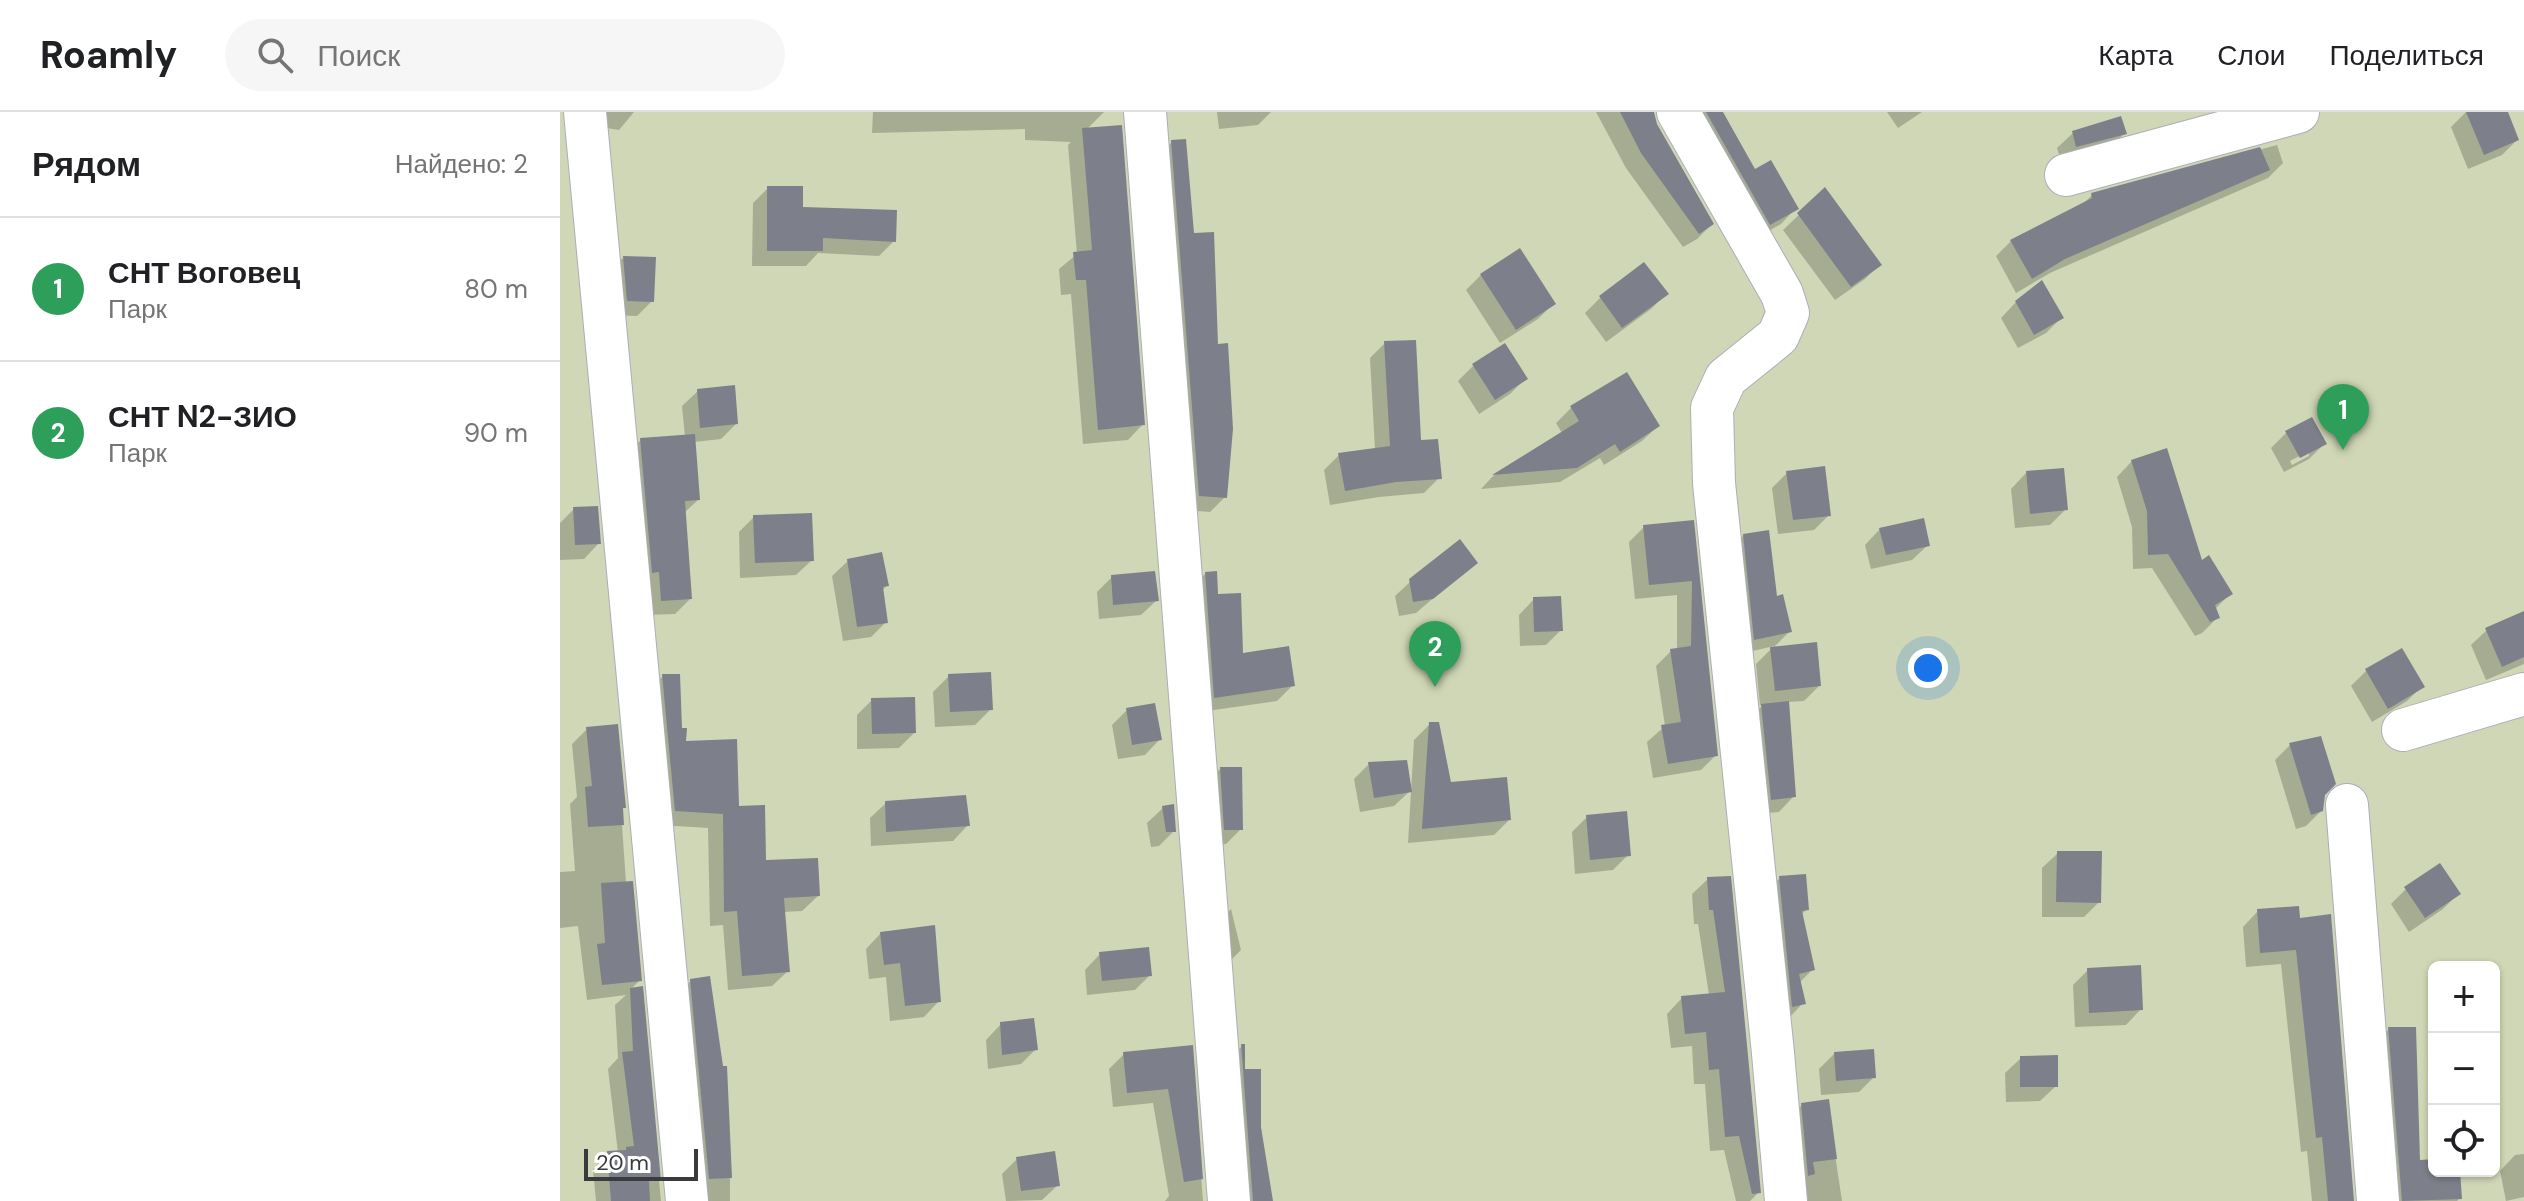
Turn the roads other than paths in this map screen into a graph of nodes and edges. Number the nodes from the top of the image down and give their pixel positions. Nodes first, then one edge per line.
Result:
1 (585, 112) edge
2 (1145, 112) edge
3 (1678, 112) edge
4 (2298, 112) edge
5 (2066, 175) dead end
6 (2524, 694) edge
7 (2403, 730) dead end
8 (2347, 805) dead end
9 (687, 1201) edge
10 (1229, 1201) edge
11 (1786, 1201) edge
12 (2378, 1201) edge

1 - 9 lane
2 - 10 lane
3 - 11 lane
4 - 5 lane
6 - 7 lane
8 - 12 lane

